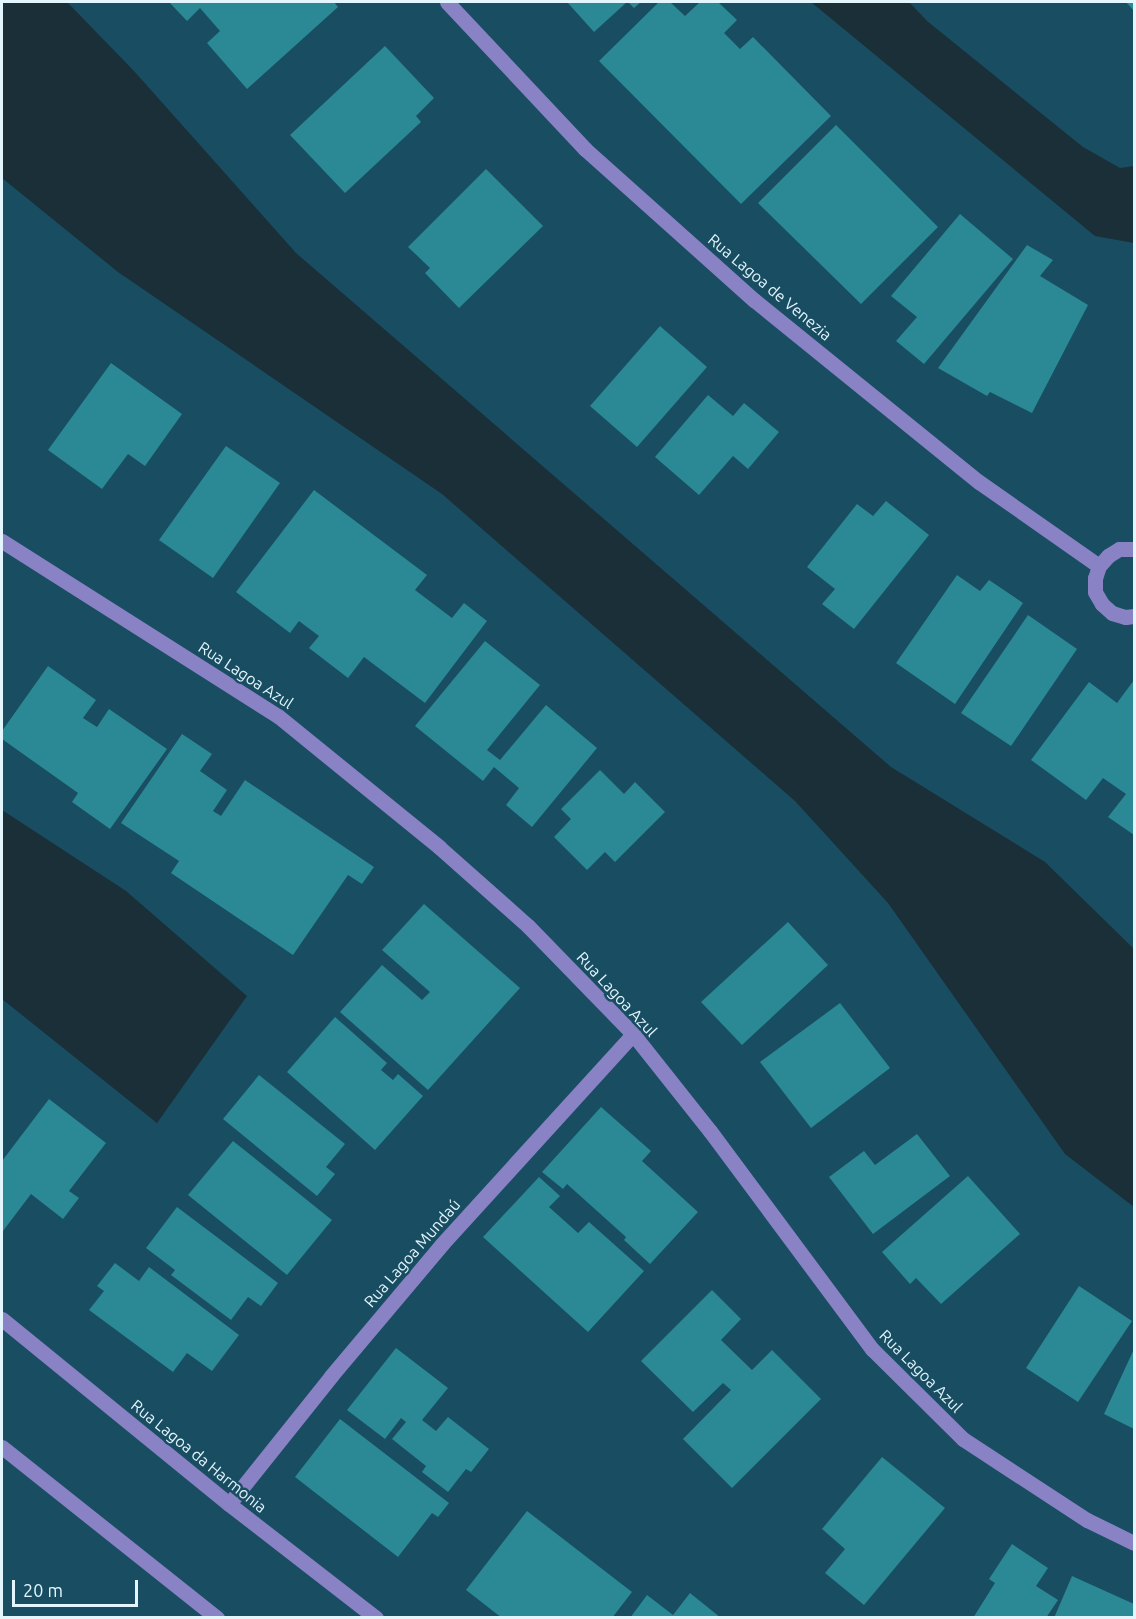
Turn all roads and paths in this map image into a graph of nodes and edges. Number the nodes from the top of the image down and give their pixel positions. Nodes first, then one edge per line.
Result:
1 (447, 2) edge
2 (2, 541) edge
3 (1134, 549) edge
4 (1099, 566) junction
5 (1134, 616) edge
6 (633, 1034) junction
7 (2, 1319) edge
8 (2, 1447) edge
9 (229, 1504) junction
10 (1134, 1543) edge
11 (217, 1617) edge
12 (376, 1617) edge

1 - 4 street, Rua Lagoa de Venezia
2 - 6 street, Rua Lagoa Azul
3 - 4 street
4 - 5 street
6 - 9 street, Rua Lagoa Mundaú
6 - 10 street, Rua Lagoa Azul
7 - 9 street, Rua Lagoa da Harmonia
8 - 11 street
9 - 12 street, Rua Lagoa da Harmonia

